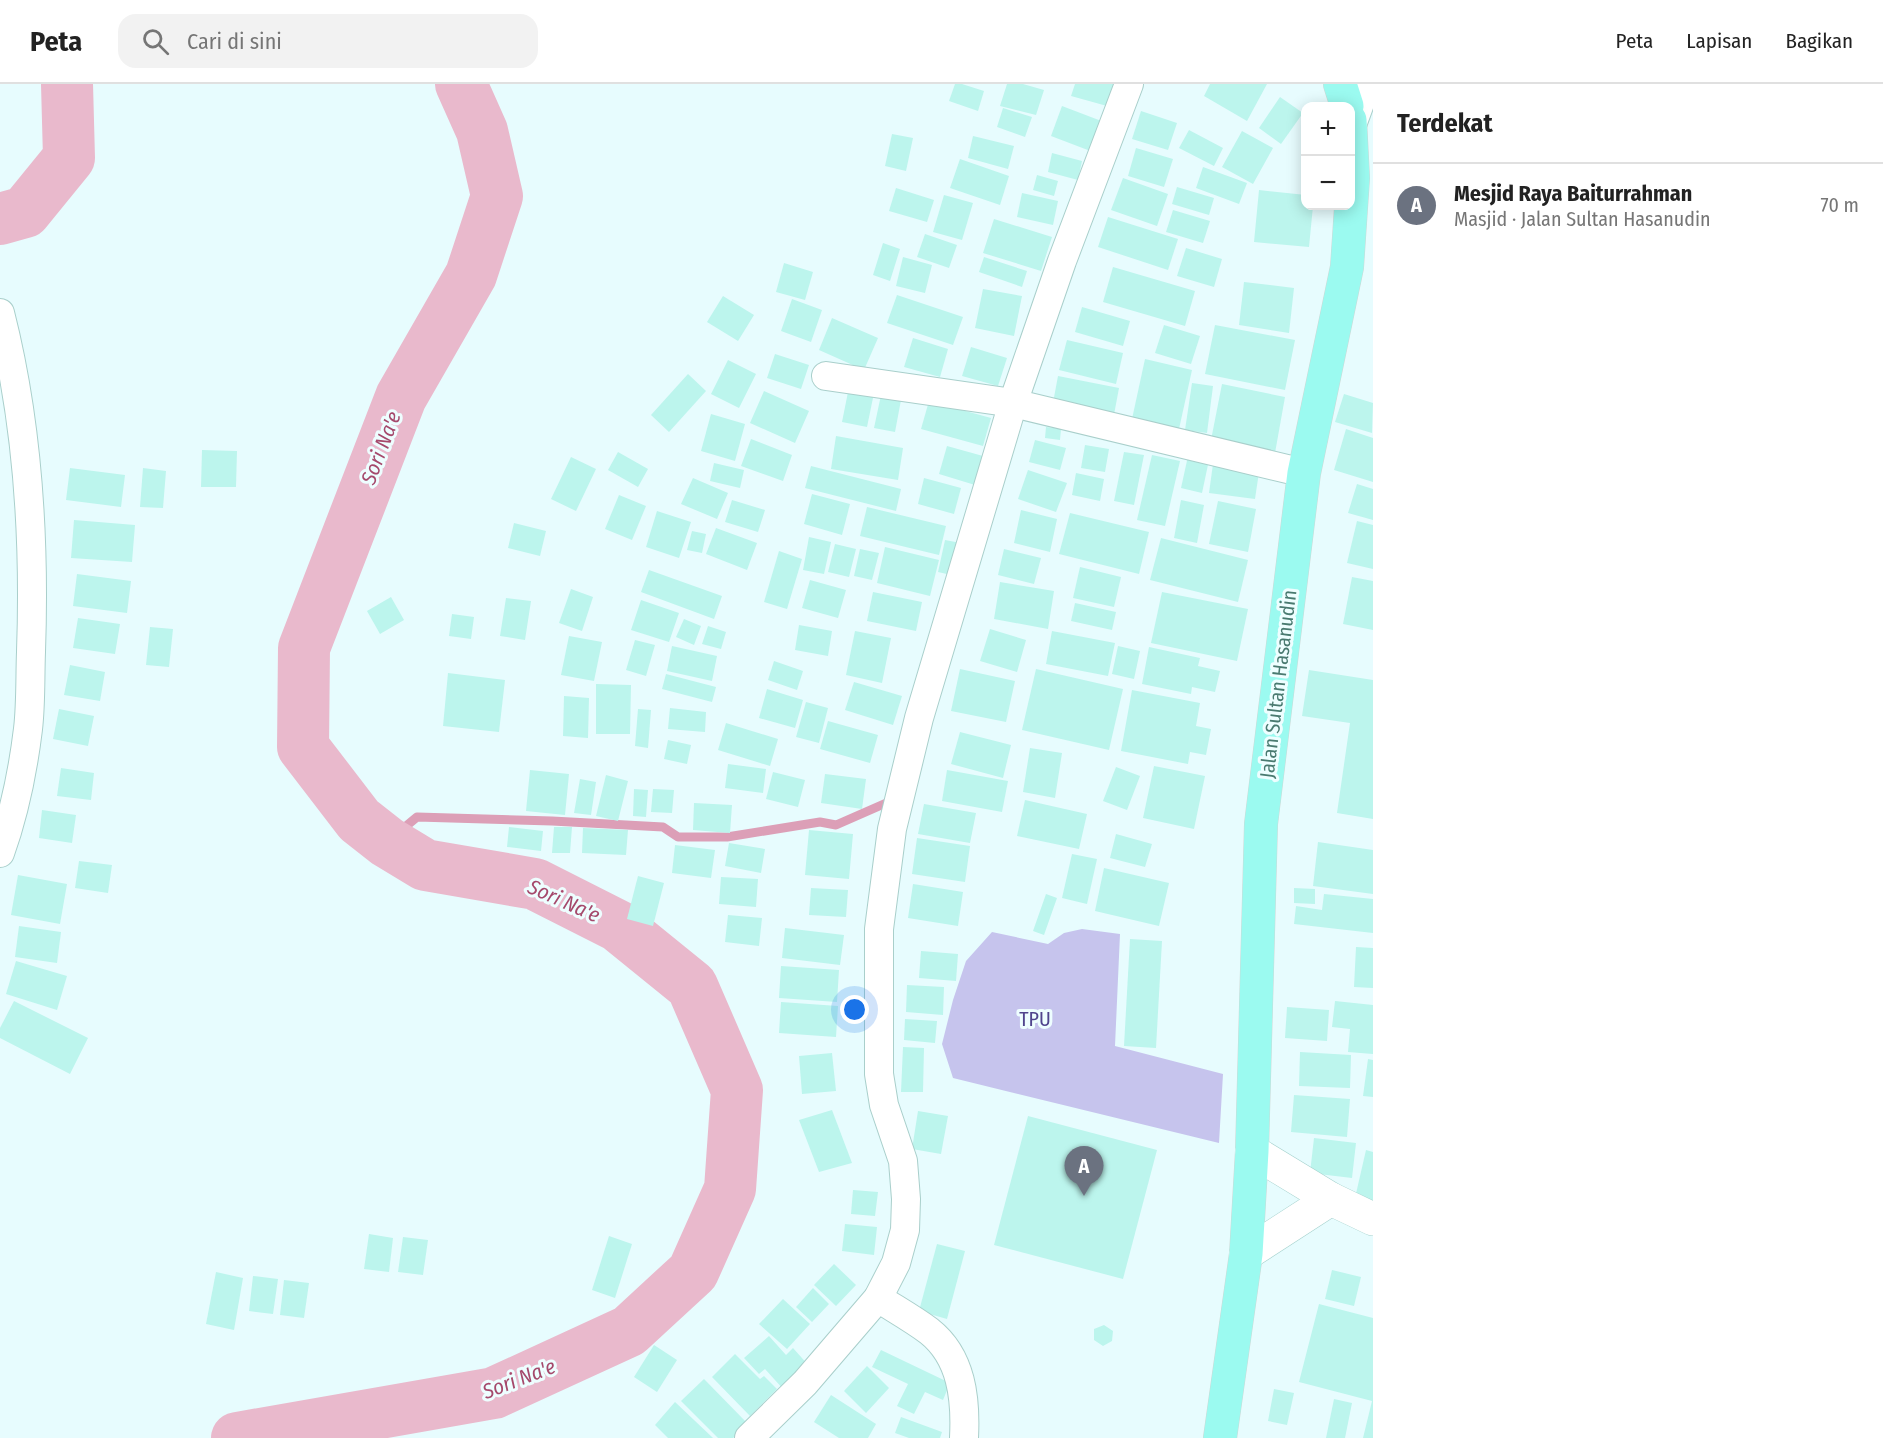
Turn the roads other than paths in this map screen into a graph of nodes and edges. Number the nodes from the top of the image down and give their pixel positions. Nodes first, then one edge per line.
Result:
1 (1129, 84) edge
2 (1340, 84) edge
3 (1367, 84) edge
4 (1345, 102) edge
5 (1355, 107) edge
6 (1352, 156) edge
7 (0, 313) edge
8 (826, 376) dead end
9 (1013, 403) junction
10 (1304, 473) junction
11 (0, 853) edge
12 (1252, 1151) junction
13 (1331, 1199) junction
14 (1373, 1219) edge
15 (1246, 1254) junction
16 (878, 1298) junction
17 (749, 1438) edge
18 (964, 1438) edge
19 (1220, 1438) edge

1 - 9 street
2 - 4 highway, Jalan Sultan Hasanudin
3 - 5 street
6 - 10 highway, Jalan Sultan Hasanudin
7 - 11 street
8 - 9 street
9 - 10 street
9 - 16 street
10 - 12 highway, Jalan Sultan Hasanudin
12 - 13 main road
12 - 15 highway, Jalan Sultan Hasanudin
13 - 14 main road
13 - 15 main road
15 - 19 highway, Jalan Sultan Hasanudin
16 - 17 street
16 - 18 street

